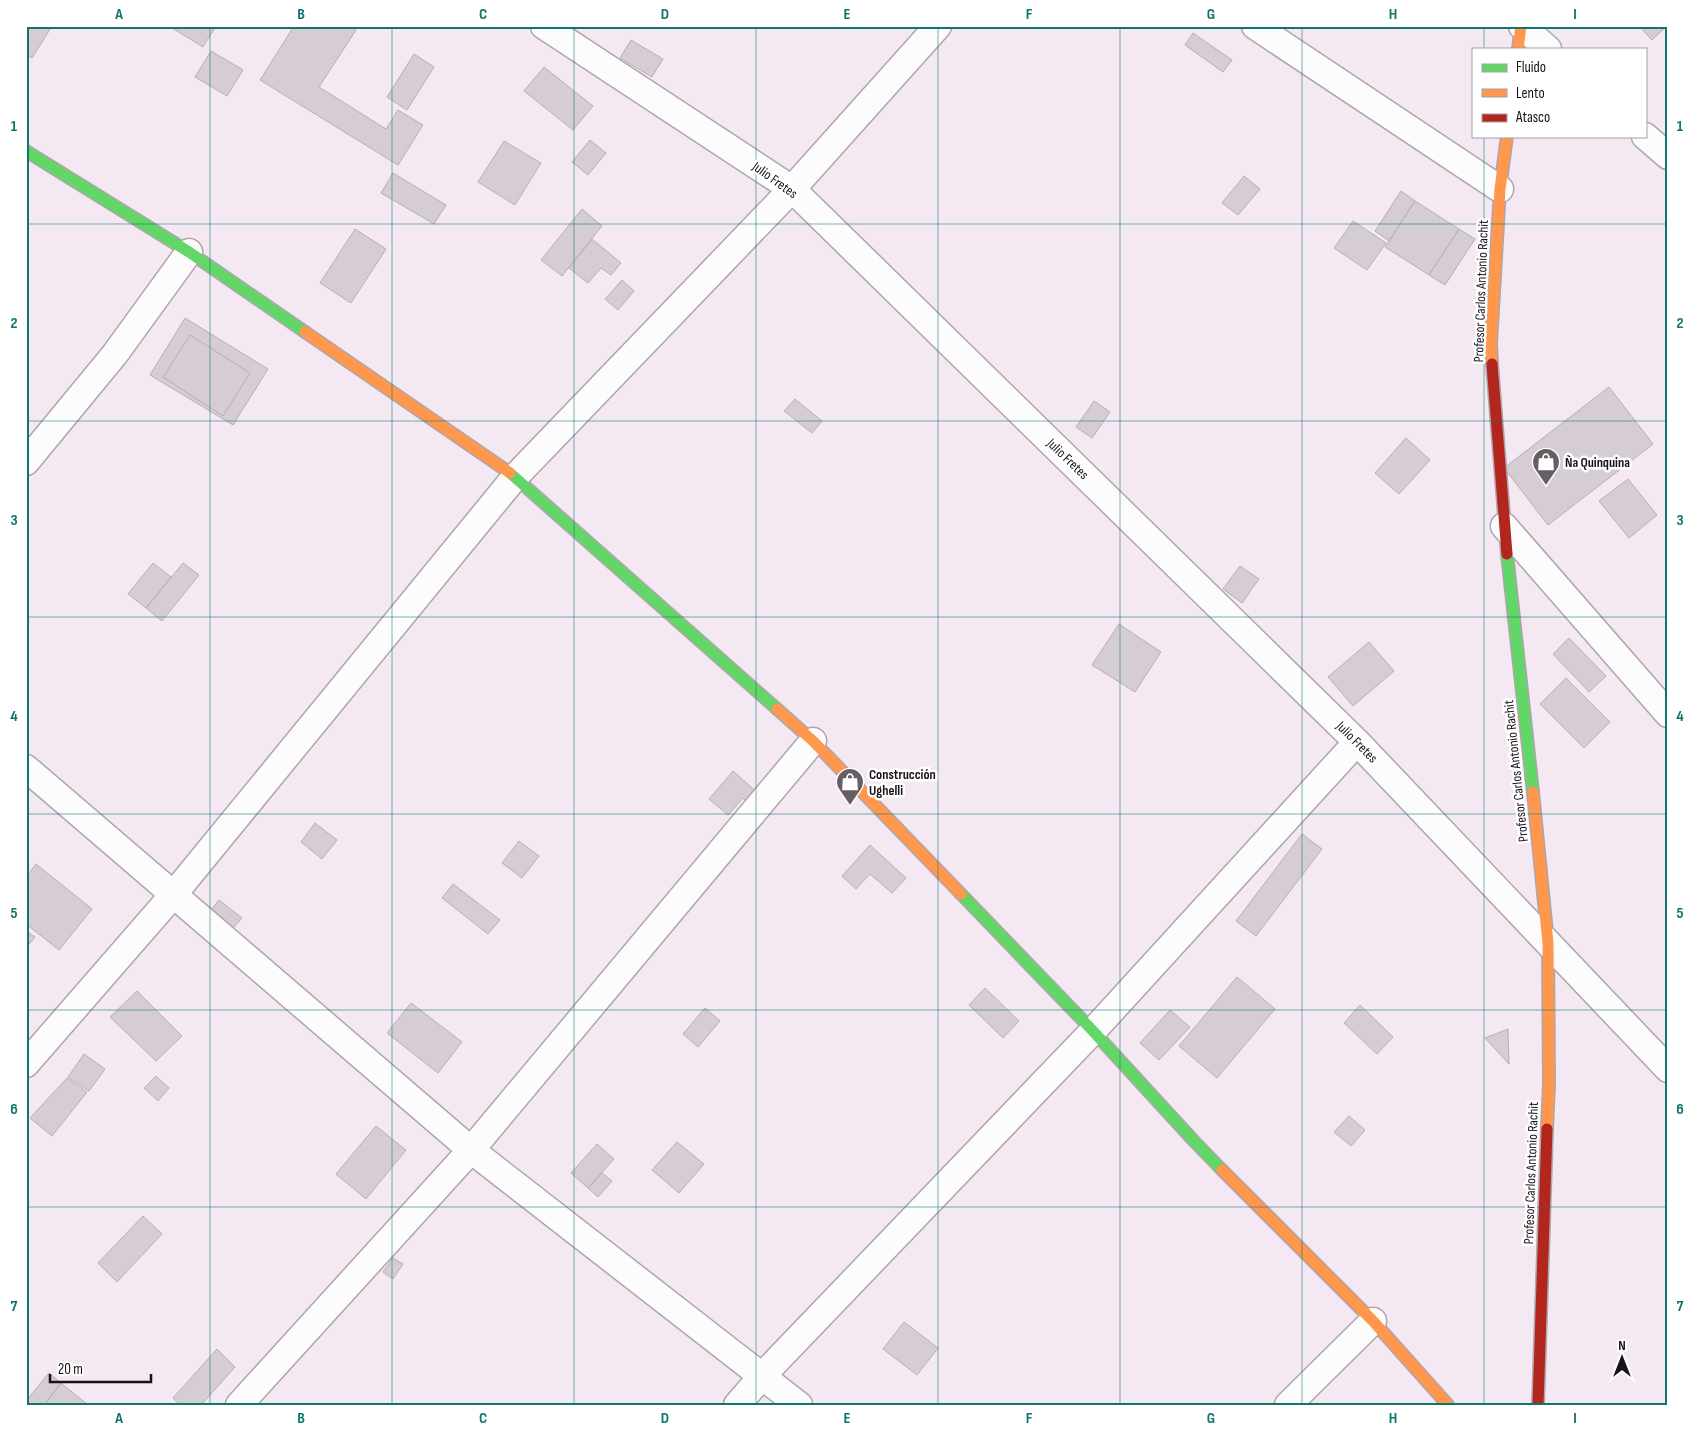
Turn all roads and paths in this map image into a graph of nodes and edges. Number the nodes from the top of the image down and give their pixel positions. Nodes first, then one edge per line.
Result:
1 (544, 26) edge
2 (938, 26) edge
3 (1255, 26) edge
4 (1522, 26) edge
5 (1518, 48) edge
6 (1547, 48) edge
7 (1646, 137) edge
8 (1506, 138) edge
9 (26, 151) edge
10 (1668, 156) edge
11 (792, 189) junction
12 (1500, 189) junction
13 (189, 252) junction
14 (26, 462) edge
15 (515, 477) junction
16 (1504, 526) junction
17 (1668, 714) edge
18 (813, 741) junction
19 (1357, 742) junction
20 (26, 768) edge
21 (173, 895) junction
22 (1548, 943) junction
23 (1093, 1031) junction
24 (26, 1064) edge
25 (1668, 1069) edge
26 (471, 1150) junction
27 (1372, 1321) junction
28 (763, 1376) junction
29 (238, 1405) edge
30 (737, 1405) edge
31 (800, 1405) edge
32 (1288, 1405) edge
33 (1448, 1405) edge
34 (1538, 1405) edge

1 - 11 street, Julio Fretes
2 - 11 street
3 - 12 street
4 - 5 street
4 - 6 street
7 - 10 street
8 - 12 street, Profesor Carlos Antonio Rachit
9 - 13 street
11 - 15 street
11 - 19 street, Julio Fretes
12 - 16 street, Profesor Carlos Antonio Rachit
13 - 14 street
13 - 15 street
15 - 18 street
15 - 21 street
16 - 17 street
16 - 22 street, Profesor Carlos Antonio Rachit
18 - 23 street
18 - 26 street
19 - 22 street, Julio Fretes
19 - 23 street
20 - 21 street
21 - 24 street
21 - 26 street
22 - 25 street, Julio Fretes
22 - 34 street, Profesor Carlos Antonio Rachit
23 - 27 street
23 - 28 street
26 - 28 street
26 - 29 street
27 - 32 street
27 - 33 street
28 - 30 street
28 - 31 street

